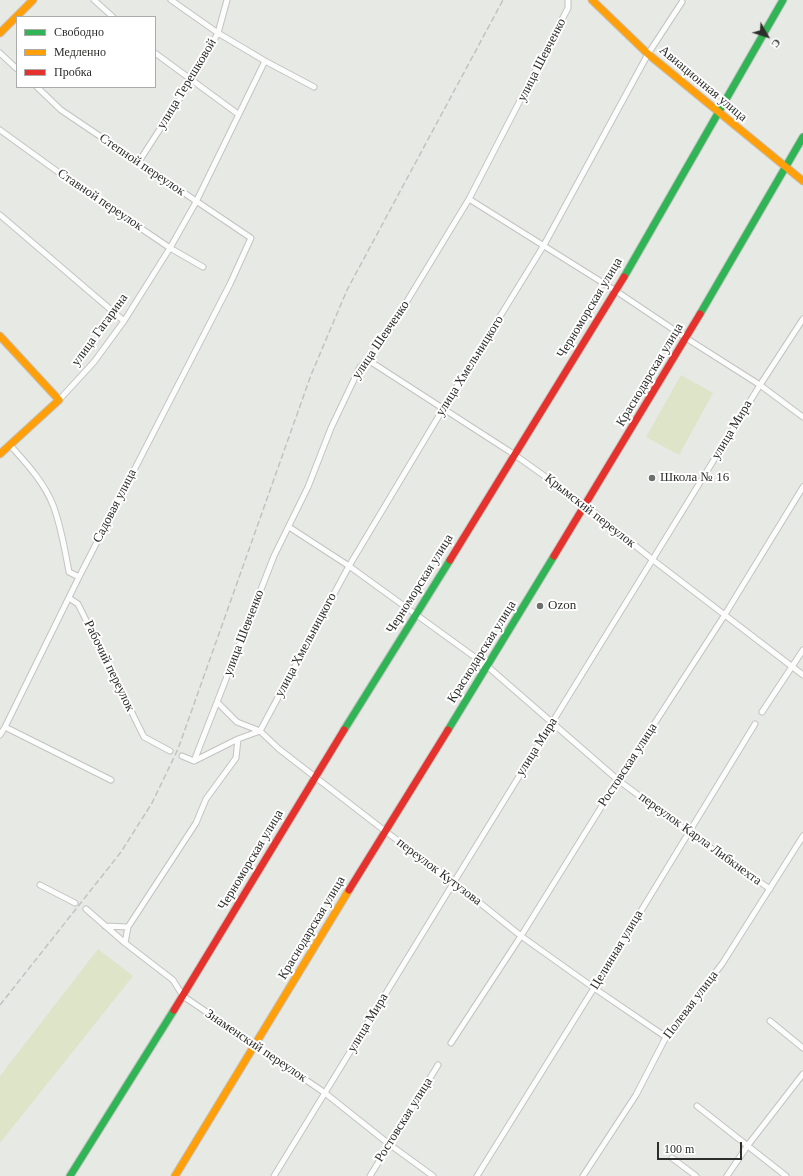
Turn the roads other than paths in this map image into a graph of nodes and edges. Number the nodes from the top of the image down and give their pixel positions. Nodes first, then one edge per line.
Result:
1 (33, 0) edge
2 (94, 0) edge
3 (171, 0) edge
4 (228, 0) edge
5 (568, 0) edge
6 (592, 0) edge
7 (783, 0) edge
8 (682, 2) dead end
9 (17, 16) edge
10 (112, 16) edge
11 (16, 17) edge
12 (0, 33) edge
13 (218, 33) junction
14 (0, 53) edge
15 (156, 54) edge
16 (648, 54) junction
17 (265, 61) junction
18 (16, 68) edge
19 (191, 81) junction
20 (314, 87) dead end
21 (38, 88) edge
22 (719, 113) junction
23 (238, 114) junction
24 (0, 130) edge
25 (803, 137) edge
26 (138, 163) junction
27 (785, 167) junction
28 (803, 181) edge
29 (469, 199) junction
30 (196, 202) junction
31 (0, 215) edge
32 (544, 245) junction
33 (170, 248) junction
34 (203, 267) dead end
35 (232, 278) joint
36 (616, 291) junction
37 (803, 319) edge
38 (124, 321) junction
39 (0, 336) edge
40 (686, 338) junction
41 (368, 360) junction
42 (760, 385) junction
43 (59, 400) junction
44 (443, 409) junction
45 (803, 417) edge
46 (10, 444) junction
47 (0, 453) edge
48 (515, 455) junction
49 (803, 487) edge
50 (586, 505) junction
51 (289, 527) junction
52 (653, 560) junction
53 (349, 566) junction
54 (79, 577) junction
55 (69, 598) junction
56 (416, 614) junction
57 (724, 616) junction
58 (803, 650) edge
59 (487, 666) junction
60 (792, 667) junction
61 (803, 675) edge
62 (218, 703) junction
63 (762, 712) dead end
64 (552, 721) junction
65 (755, 724) dead end
66 (5, 727) junction
67 (260, 731) junction
68 (0, 734) edge
69 (238, 739) junction
70 (170, 751) dead end
71 (182, 756) dead end
72 (194, 761) junction
73 (315, 777) junction
74 (111, 780) dead end
75 (618, 780) junction
76 (385, 831) junction
77 (688, 832) junction
78 (803, 836) edge
79 (454, 882) junction
80 (40, 885) dead end
81 (770, 888) junction
82 (75, 903) dead end
83 (86, 909) dead end
84 (105, 926) junction
85 (128, 927) junction
86 (521, 936) junction
87 (125, 943) junction
88 (594, 988) junction
89 (183, 996) junction
90 (770, 1021) dead end
91 (666, 1037) junction
92 (451, 1043) dead end
93 (255, 1045) junction
94 (803, 1048) edge
95 (438, 1065) dead end
96 (803, 1074) edge
97 (325, 1093) junction
98 (697, 1106) dead end
99 (389, 1144) junction
100 (748, 1145) junction
101 (672, 1158) dead end
102 (70, 1176) edge
103 (175, 1176) edge
104 (274, 1176) edge
105 (370, 1176) edge
106 (433, 1176) edge
107 (476, 1176) edge
108 (583, 1176) edge
109 (696, 1176) edge
110 (727, 1176) edge
111 (786, 1176) edge

1 - 9 street
2 - 10 street
3 - 13 street
4 - 13 street, улица Терешковой
5 - 29 street, улица Шевченко
6 - 16 street, Авиационная улица
7 - 22 street, Черноморская улица
8 - 16 street, улица Хмельницкого
11 - 12 street
13 - 17 street
13 - 19 street, улица Терешковой
14 - 18 street
15 - 19 street
16 - 22 street, Авиационная улица
16 - 32 street, улица Хмельницкого
17 - 20 street
17 - 23 street, улица Гагарина
19 - 23 street
19 - 26 street, улица Терешковой
21 - 26 street, Степной переулок
22 - 27 street, Авиационная улица
22 - 36 street, Черноморская улица
23 - 30 street, улица Гагарина
24 - 33 street, Ставной переулок
25 - 27 street, Краснодарская улица
26 - 30 street, Степной переулок
27 - 28 street, Авиационная улица
27 - 40 street, Краснодарская улица
29 - 32 street
29 - 41 street, улица Шевченко
30 - 33 street, улица Гагарина
30 - 35 street, Степной переулок
31 - 38 street
32 - 36 street
32 - 44 street, улица Хмельницкого
33 - 34 street, Ставной переулок
33 - 38 street, улица Гагарина
35 - 54 street, Садовая улица
36 - 40 street
36 - 48 street, Черноморская улица
37 - 42 street, улица Мира
38 - 43 street, улица Гагарина
39 - 43 street
40 - 42 street
40 - 50 street, Краснодарская улица
41 - 44 street, Крымский переулок
41 - 51 street, улица Шевченко
42 - 45 street
42 - 52 street, улица Мира
43 - 46 street, улица Гагарина
44 - 48 street, Крымский переулок
44 - 53 street, улица Хмельницкого
46 - 47 street, улица Гагарина
46 - 54 street
48 - 50 street, Крымский переулок
48 - 56 street, Черноморская улица
49 - 57 street, Ростовская улица
50 - 52 street, Крымский переулок
50 - 59 street, Краснодарская улица
51 - 53 street, переулок Карла Либкнехта
51 - 62 street, улица Шевченко
52 - 57 street, Крымский переулок
52 - 64 street, улица Мира
53 - 56 street, переулок Карла Либкнехта
53 - 67 street, улица Хмельницкого
54 - 55 street, Садовая улица
55 - 66 street, Садовая улица
55 - 70 street, Рабочий переулок
56 - 59 street, переулок Карла Либкнехта
56 - 73 street, Черноморская улица
57 - 60 street, Крымский переулок
57 - 75 street, Ростовская улица
58 - 60 street
59 - 64 street, переулок Карла Либкнехта
59 - 76 street, Краснодарская улица
60 - 61 street, Крымский переулок
60 - 63 street
62 - 67 street, переулок Кутузова
62 - 72 street, улица Шевченко
64 - 75 street, переулок Карла Либкнехта
64 - 79 street, улица Мира
65 - 77 street, Целинная улица
66 - 68 street, Садовая улица
66 - 74 street
67 - 69 street
67 - 73 street, переулок Кутузова
69 - 72 street
69 - 85 street
71 - 72 street
73 - 76 street, переулок Кутузова
73 - 89 street, Черноморская улица
75 - 77 street, переулок Карла Либкнехта
75 - 86 street, Ростовская улица
76 - 79 street, переулок Кутузова
76 - 93 street, Краснодарская улица
77 - 81 street, переулок Карла Либкнехта
77 - 88 street, Целинная улица
78 - 81 street, Полевая улица
79 - 86 street, переулок Кутузова
79 - 97 street, улица Мира
80 - 82 street
81 - 91 street, Полевая улица
83 - 84 street, Знаменский переулок
84 - 85 street
84 - 87 street, Знаменский переулок
85 - 87 street
86 - 88 street, переулок Кутузова
86 - 92 street, Ростовская улица
87 - 89 street, Знаменский переулок
88 - 91 street, переулок Кутузова
88 - 107 street, Целинная улица
89 - 93 street, Знаменский переулок
89 - 102 street, Черноморская улица
90 - 94 street
91 - 108 street, Полевая улица
93 - 97 street, Знаменский переулок
93 - 103 street, Краснодарская улица
95 - 99 street, Ростовская улица
96 - 100 street
97 - 99 street, Знаменский переулок
97 - 104 street, улица Мира
98 - 100 street
99 - 105 street, Ростовская улица
99 - 106 street, Знаменский переулок
100 - 110 street
100 - 111 street
101 - 109 street

